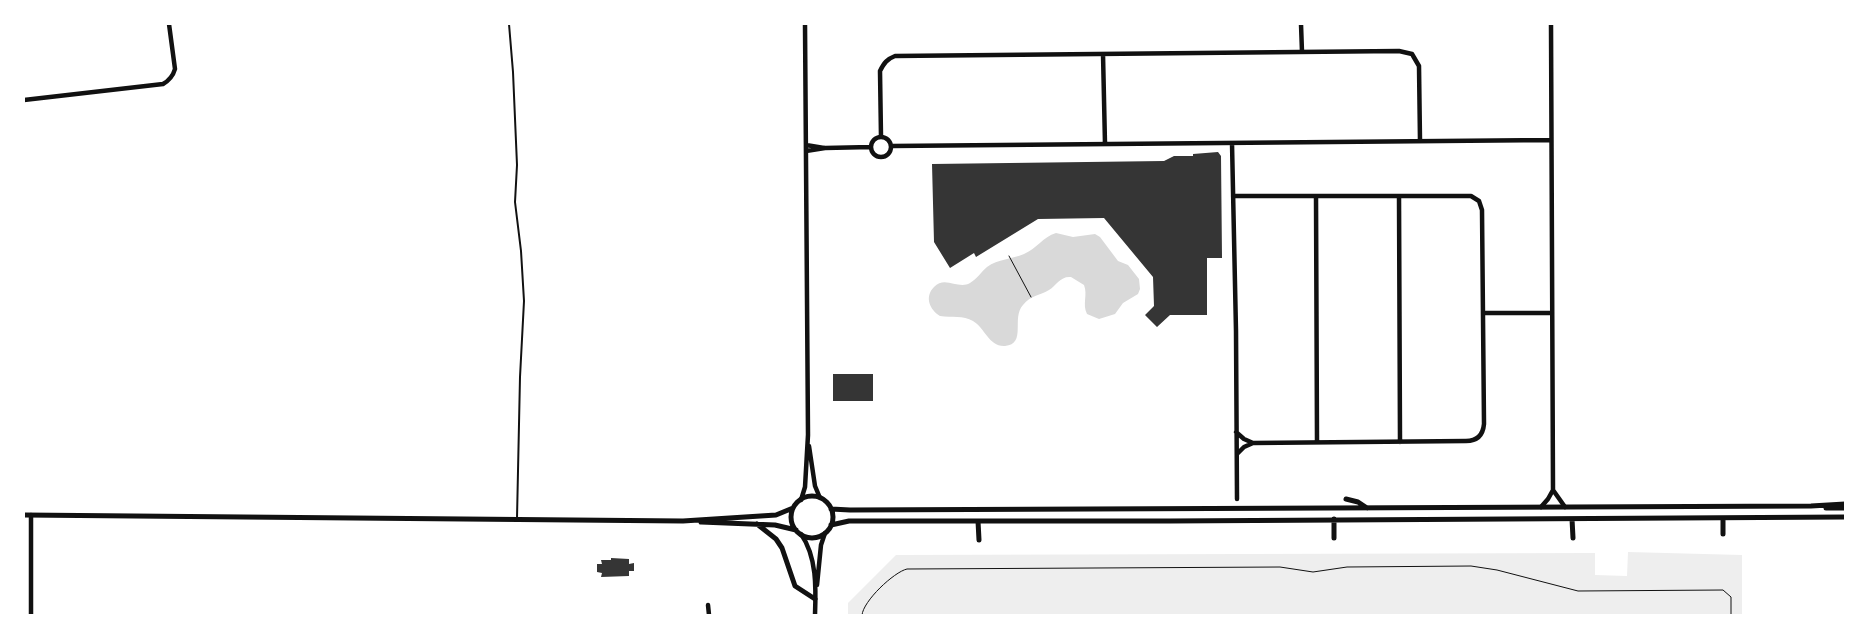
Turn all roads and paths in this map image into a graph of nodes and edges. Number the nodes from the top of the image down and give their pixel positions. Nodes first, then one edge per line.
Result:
1 (169, 24) edge
2 (509, 24) edge
3 (805, 24) edge
4 (1301, 24) edge
5 (1550, 24) edge
6 (1302, 52) junction
7 (1103, 54) junction
8 (24, 100) edge
9 (881, 137) junction
10 (1551, 140) junction
11 (1420, 141) junction
12 (1232, 143) junction
13 (1106, 144) junction
14 (892, 146) junction
15 (871, 147) junction
16 (806, 148) junction
17 (1233, 196) junction
18 (1316, 196) junction
19 (1400, 196) junction
20 (1009, 256) dead end
21 (1030, 297) dead end
22 (1483, 313) junction
23 (1552, 313) junction
24 (1236, 432) junction
25 (808, 441) junction
26 (1316, 442) junction
27 (1400, 442) junction
28 (1253, 443) junction
29 (1237, 454) junction
30 (1553, 490) junction
31 (820, 498) junction
32 (1237, 499) dead end
33 (1346, 499) dead end
34 (801, 500) junction
35 (1845, 504) edge
36 (1811, 506) junction
37 (1541, 507) junction
38 (1565, 507) junction
39 (794, 508) junction
40 (1368, 508) junction
41 (1845, 508) edge
42 (831, 509) junction
43 (24, 515) edge
44 (31, 515) junction
45 (1845, 517) edge
46 (1723, 518) junction
47 (1334, 519) junction
48 (1572, 519) junction
49 (517, 520) junction
50 (693, 520) junction
51 (978, 521) junction
52 (757, 524) junction
53 (831, 525) junction
54 (798, 532) junction
55 (825, 533) junction
56 (1723, 534) dead end
57 (1334, 538) dead end
58 (1573, 538) dead end
59 (979, 540) dead end
60 (816, 599) junction
61 (708, 605) dead end
62 (31, 615) edge
63 (709, 615) edge
64 (815, 615) edge
65 (862, 615) edge
66 (1731, 615) edge

1 - 8 street
2 - 49 lane
3 - 16 street
4 - 6 street
5 - 10 street
6 - 7 street
6 - 11 street
7 - 9 street
7 - 13 street
9 - 14 street
9 - 15 street
10 - 11 street
10 - 23 street
11 - 12 street
12 - 13 street
12 - 17 street
13 - 14 street
14 - 15 street
15 - 16 street
16 - 25 street
17 - 18 street
17 - 24 street
18 - 19 street
18 - 26 street
19 - 22 street
19 - 27 street
20 - 21 path
22 - 23 street
22 - 27 street
23 - 30 street
24 - 28 street
24 - 29 street
25 - 31 street
25 - 34 street
26 - 27 street
26 - 28 street
28 - 29 street
29 - 32 street
30 - 37 street
30 - 38 street
31 - 34 street
31 - 42 street
33 - 40 street
34 - 39 street
35 - 36 street
36 - 38 street
36 - 41 street
37 - 38 street
37 - 40 street
39 - 50 street
39 - 54 street
40 - 42 street
42 - 53 street
43 - 44 street
44 - 49 street
44 - 62 street
45 - 46 street
46 - 48 street
46 - 56 street
47 - 48 street
47 - 51 street
47 - 57 street
48 - 58 street
49 - 50 street
50 - 52 street
51 - 53 street
51 - 59 street
52 - 54 street
52 - 60 street
53 - 55 street
54 - 55 street
54 - 60 street
55 - 60 street
60 - 64 street
61 - 63 street
65 - 66 path

